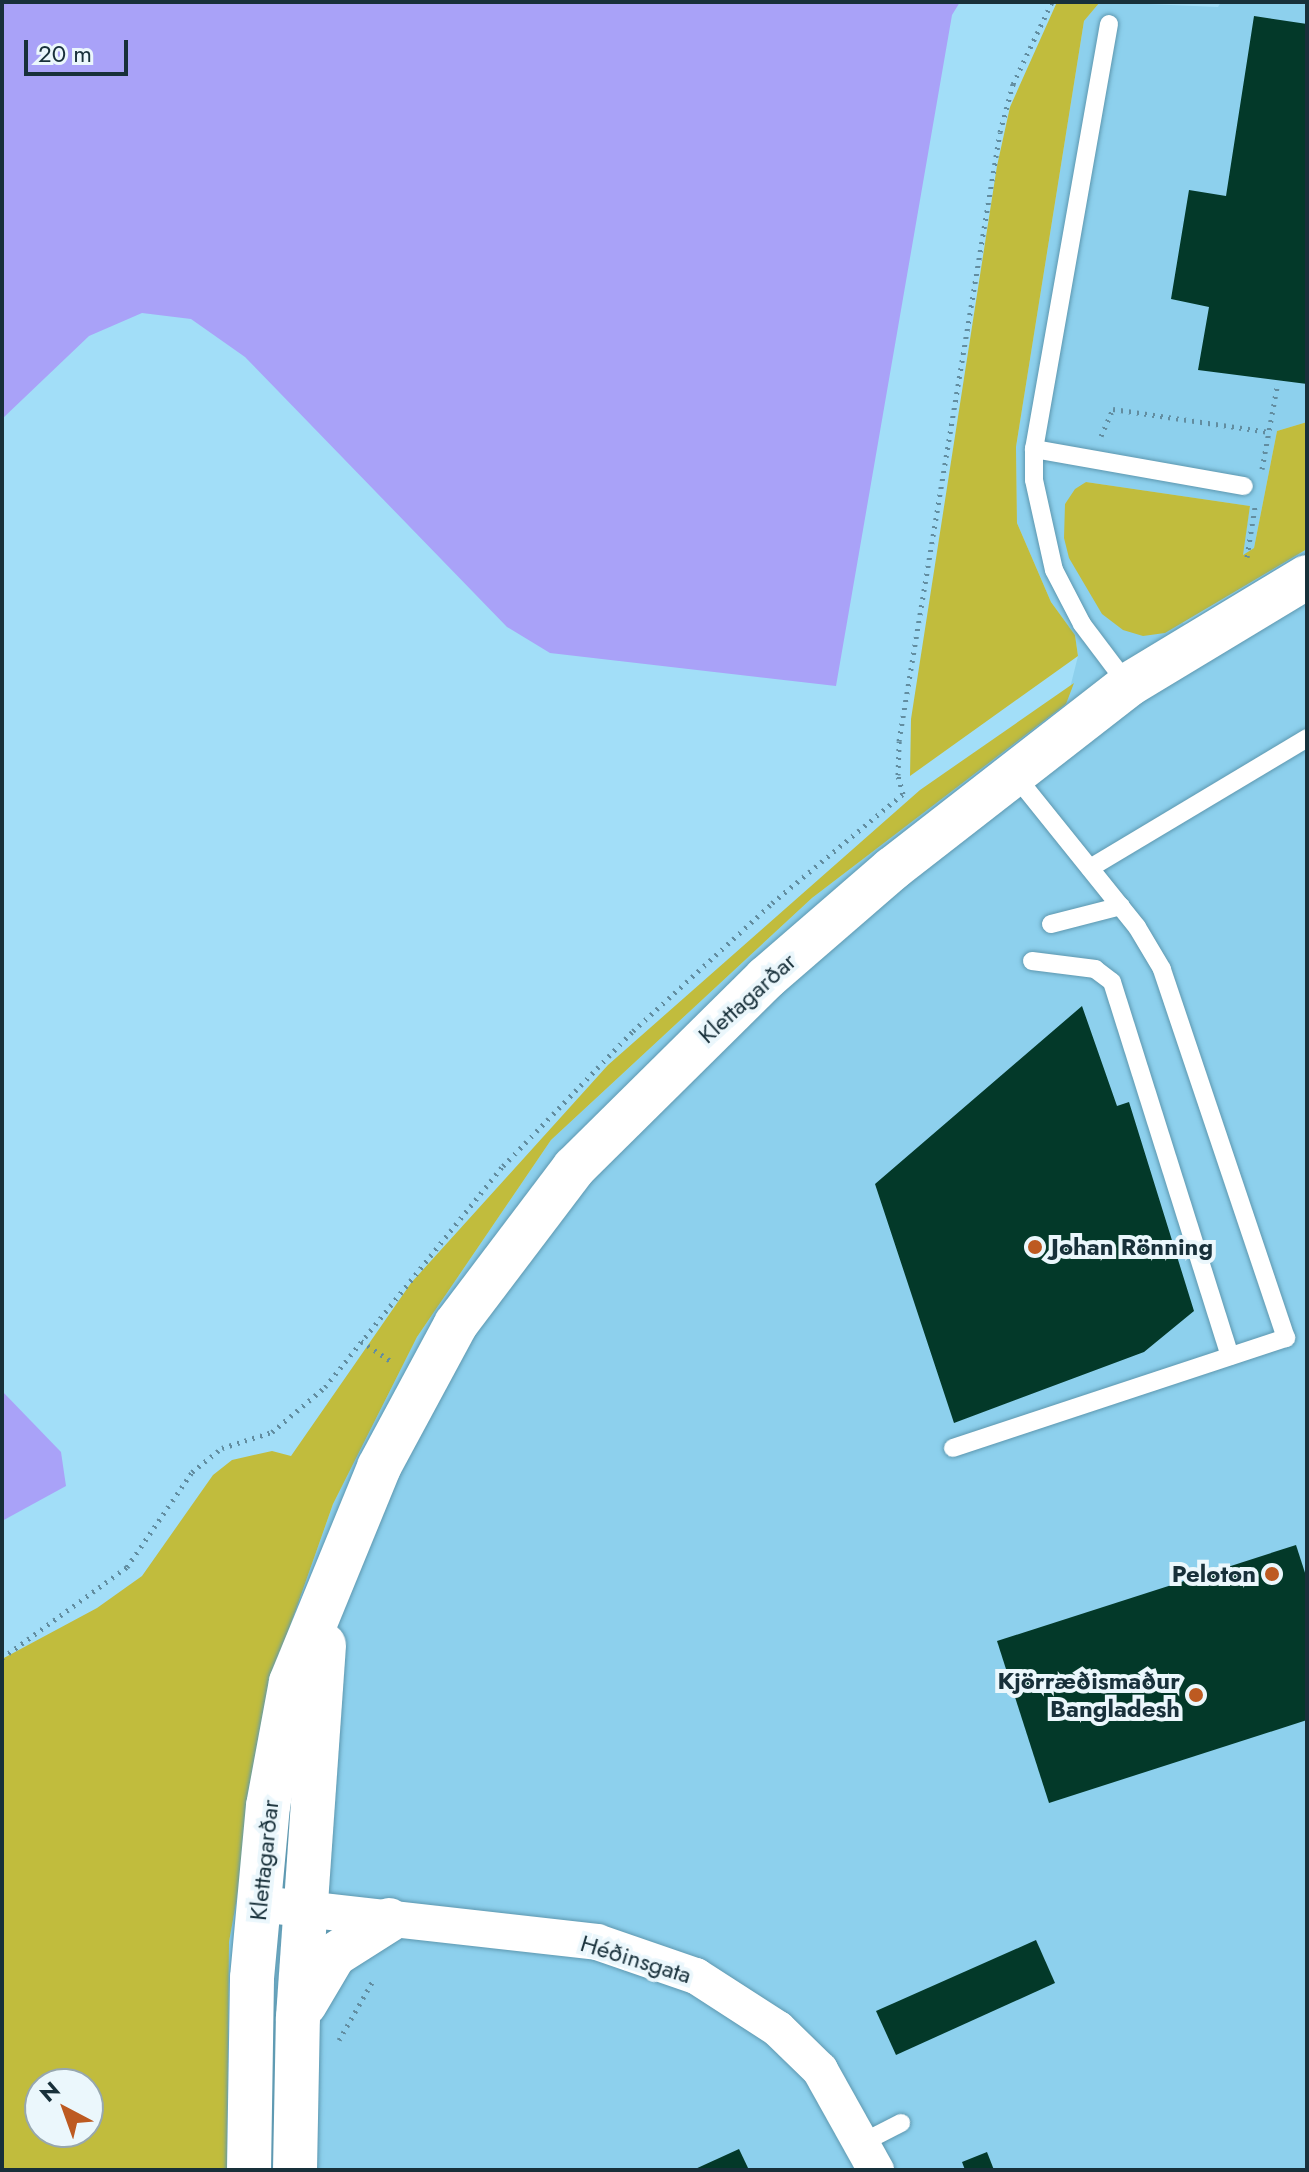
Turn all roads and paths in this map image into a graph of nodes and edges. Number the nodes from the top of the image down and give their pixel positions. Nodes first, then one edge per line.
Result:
1 (1052, 2) edge
2 (1109, 24) dead end
3 (1113, 409) dead end
4 (1269, 432) dead end
5 (1034, 449) junction
6 (1244, 486) dead end
7 (1307, 577) edge
8 (1128, 685) junction
9 (1307, 738) edge
10 (1014, 774) junction
11 (1090, 868) junction
12 (1121, 906) junction
13 (1051, 924) dead end
14 (1032, 961) dead end
15 (361, 1341) junction
16 (1230, 1356) junction
17 (402, 1369) dead end
18 (953, 1448) dead end
19 (341, 1561) junction
20 (2, 1658) edge
21 (260, 1904) junction
22 (308, 1911) junction
23 (389, 1920) junction
24 (384, 1967) dead end
25 (298, 2017) junction
26 (334, 2055) dead end
27 (901, 2123) dead end
28 (869, 2157) edge
29 (249, 2170) edge
30 (295, 2170) edge

1 - 15 path
2 - 5 lane
3 - 4 path
5 - 6 lane
5 - 8 lane
7 - 8 main road, Klettagarðar
8 - 10 main road, Klettagarðar
9 - 11 lane
10 - 11 lane
10 - 19 main road, Klettagarðar
11 - 12 lane
12 - 13 lane
12 - 16 lane
14 - 16 lane
15 - 17 path
15 - 20 path
16 - 18 lane
19 - 21 main road, Klettagarðar
19 - 22 main road, Klettagarðar
21 - 22 street, Héðinsgata
21 - 29 main road, Klettagarðar
22 - 23 street, Héðinsgata
22 - 25 main road, Klettagarðar
23 - 25 main road
23 - 28 street, Héðinsgata
24 - 26 path
25 - 30 main road, Klettagarðar
27 - 28 lane

